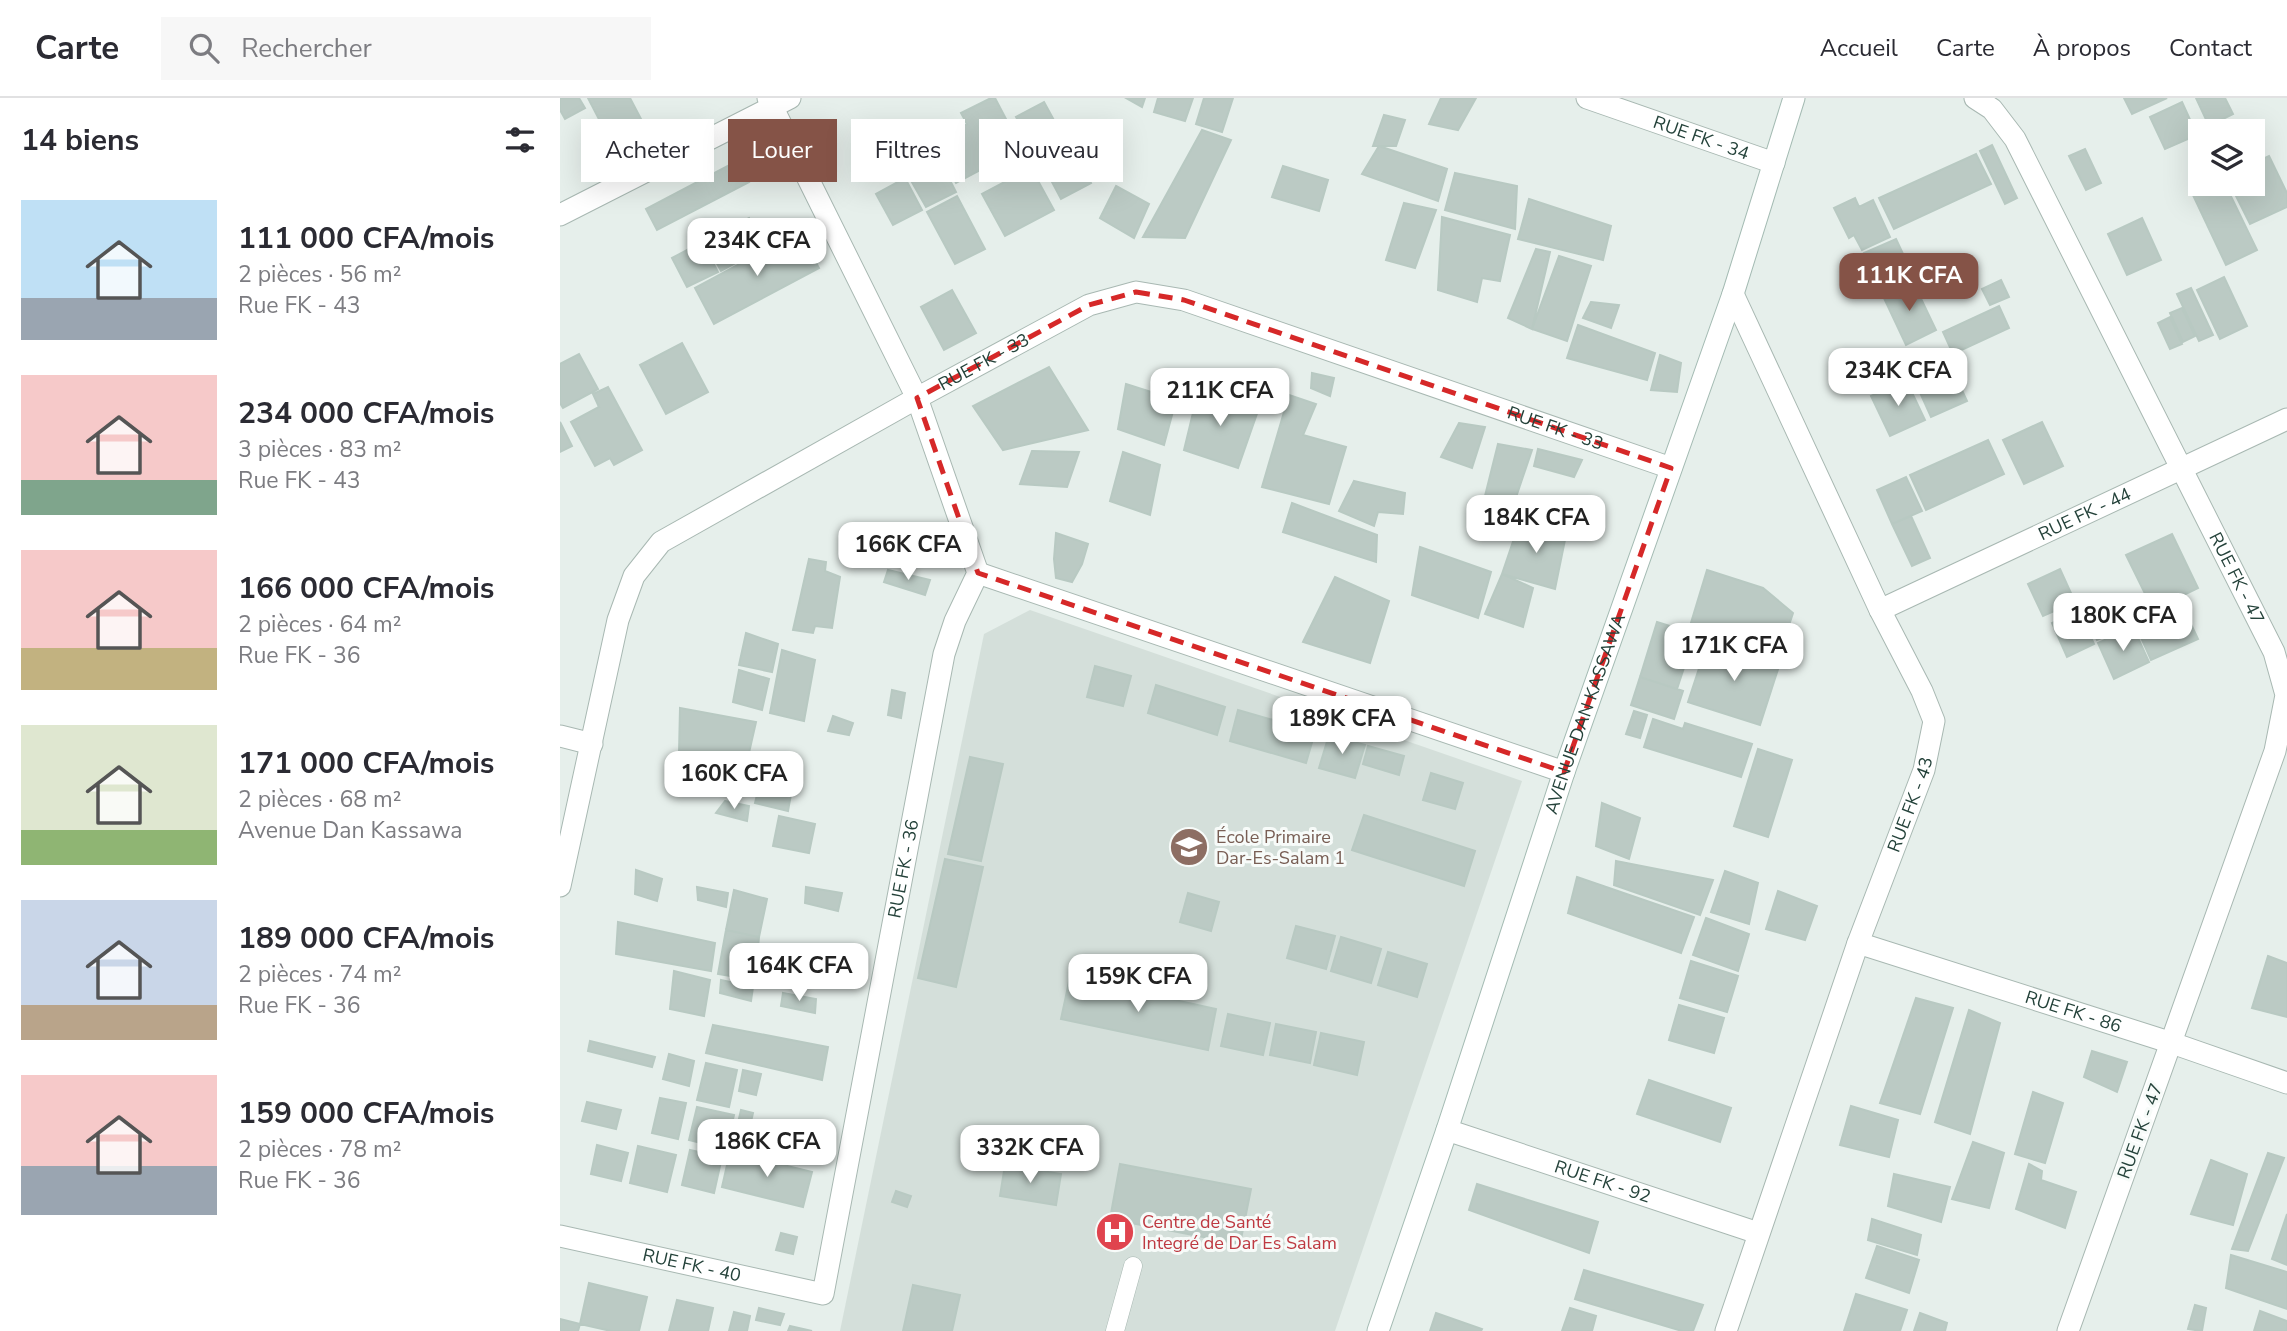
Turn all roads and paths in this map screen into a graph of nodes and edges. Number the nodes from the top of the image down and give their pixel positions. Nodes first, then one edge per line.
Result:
1 (1587, 98) edge
2 (1794, 98) edge
3 (1975, 98) edge
4 (777, 101) edge
5 (1774, 163) junction
6 (560, 215) edge
7 (1733, 294) junction
8 (917, 398) junction
9 (2287, 419) edge
10 (1671, 468) junction
11 (2180, 469) junction
12 (978, 573) junction
13 (1880, 610) junction
14 (560, 736) edge
15 (592, 744) junction
16 (1564, 772) junction
17 (560, 886) edge
18 (1858, 943) junction
19 (2172, 1043) junction
20 (2287, 1083) edge
21 (1447, 1130) junction
22 (1758, 1233) junction
23 (560, 1236) edge
24 (1133, 1266) dead end
25 (823, 1294) joint
26 (1115, 1331) edge
27 (1378, 1331) edge
28 (1726, 1331) edge
29 (2067, 1331) edge

1 - 5 street, RUE FK - 34
2 - 5 street, AVENUE DAN KASSAWA
3 - 11 street, RUE FK - 47
4 - 6 street
4 - 8 street
5 - 7 street, AVENUE DAN KASSAWA
7 - 10 street, AVENUE DAN KASSAWA
7 - 13 street, RUE FK - 43
8 - 10 street, RUE FK - 33
8 - 12 street
8 - 15 street, RUE FK - 33
9 - 11 street, RUE FK - 44
10 - 16 street, AVENUE DAN KASSAWA
11 - 13 street, RUE FK - 44
11 - 19 street, RUE FK - 47
12 - 16 street
12 - 25 street, RUE FK - 36
13 - 18 street, RUE FK - 43
14 - 15 street
15 - 17 street, RUE FK - 33
16 - 21 street, AVENUE DAN KASSAWA
18 - 19 street, RUE FK - 86
18 - 22 street, RUE FK - 43
19 - 20 street, RUE FK - 86
19 - 29 street, RUE FK - 47
21 - 22 street, RUE FK - 92
21 - 27 street, AVENUE DAN KASSAWA
22 - 28 street, RUE FK - 43
23 - 25 street, RUE FK - 40
24 - 26 lane

